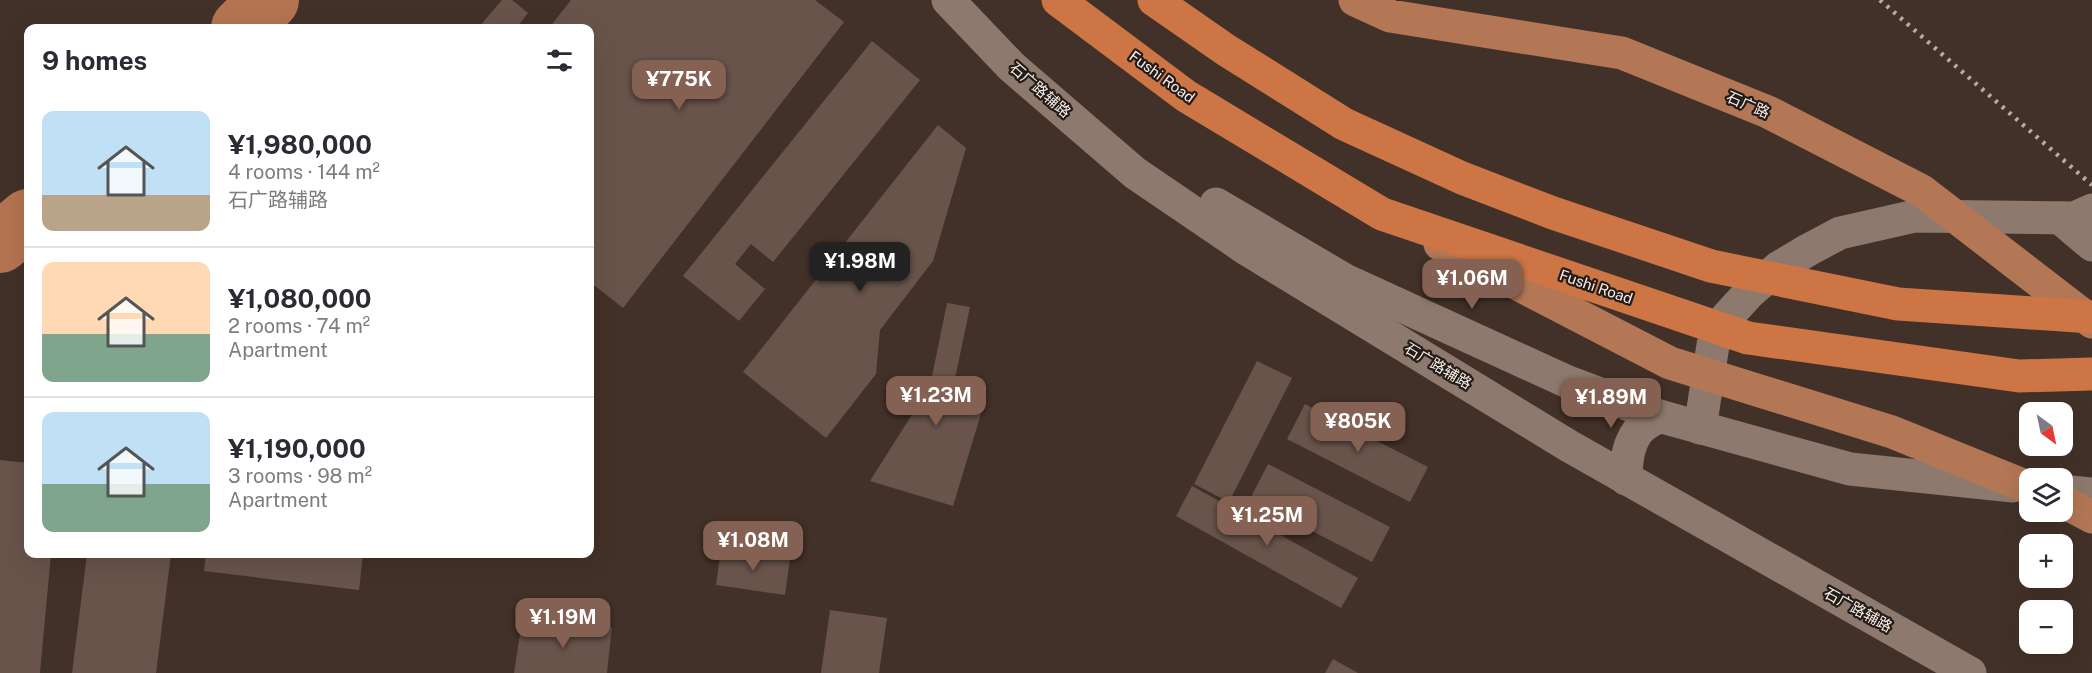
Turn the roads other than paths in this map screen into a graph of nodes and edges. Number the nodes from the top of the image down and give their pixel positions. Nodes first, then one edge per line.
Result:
1 (948, 0) edge
2 (975, 0) edge
3 (1058, 0) edge
4 (1154, 0) edge
5 (1355, 0) edge
6 (2092, 210) edge
7 (1382, 214) junction
8 (2060, 218) junction
9 (2092, 245) edge
10 (2092, 317) edge
11 (2092, 322) edge
12 (2092, 374) edge
13 (1659, 416) junction
14 (1700, 428) junction
15 (1626, 479) junction
16 (2019, 484) edge
17 (2019, 487) edge
18 (2073, 492) edge
19 (2092, 494) edge
20 (2073, 507) edge
21 (2092, 517) edge
22 (1970, 673) edge

1 - 15 street, 石广路辅路
2 - 13 street, 石广路辅路
3 - 7 highway, Fushi Road
4 - 10 highway
5 - 11 main road, 石广路
6 - 8 street
7 - 12 highway, Fushi Road
7 - 16 main road
8 - 9 street
8 - 14 street
13 - 14 street, 石广路辅路
13 - 15 street
14 - 17 street, 石广路辅路
15 - 22 street, 石广路辅路
18 - 19 street
20 - 21 main road

